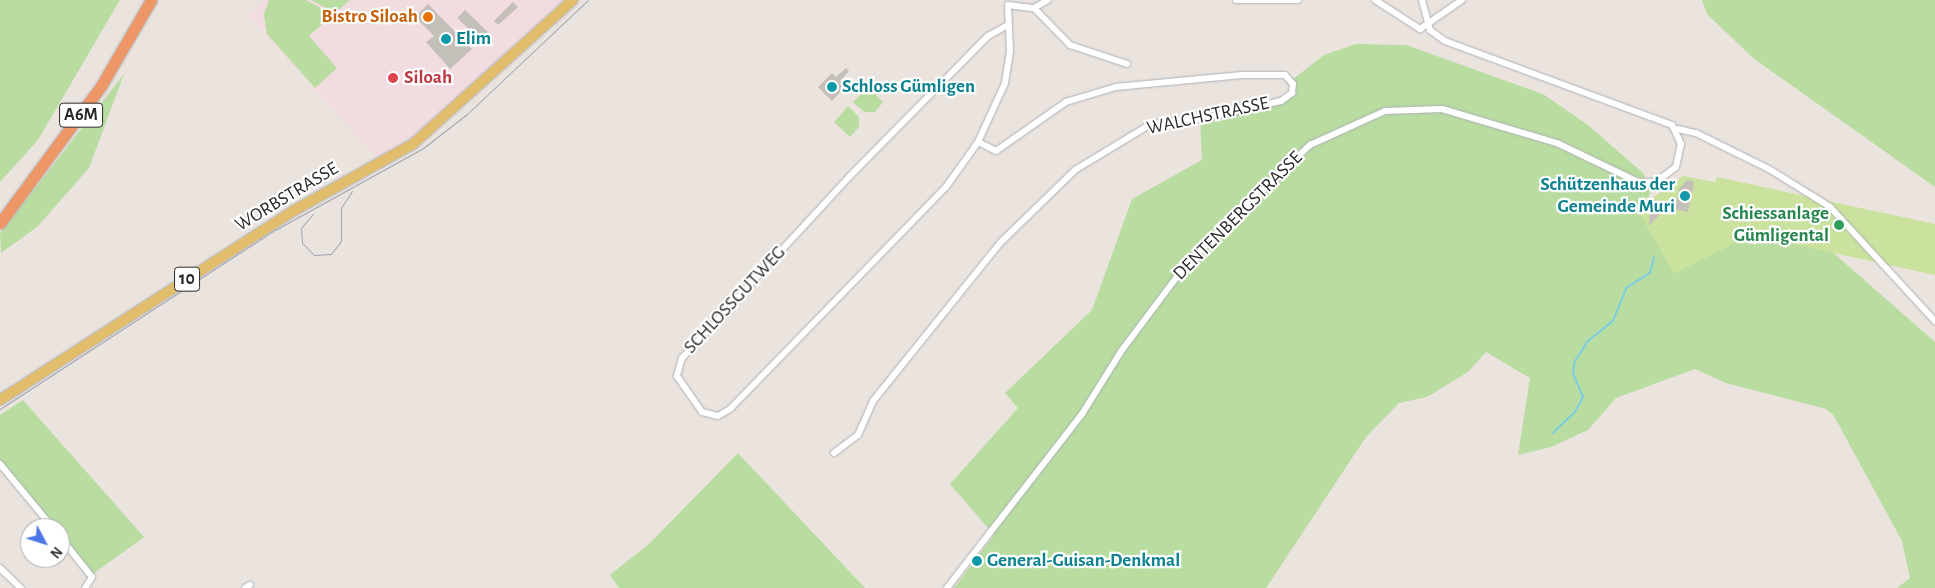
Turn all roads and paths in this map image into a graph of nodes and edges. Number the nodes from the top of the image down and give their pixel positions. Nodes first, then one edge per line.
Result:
1 (144, 0) edge
2 (151, 0) edge
3 (573, 0) edge
4 (1048, 0) edge
5 (1236, 0) edge
6 (1298, 0) edge
7 (1375, 0) edge
8 (1422, 0) edge
9 (1462, 0) edge
10 (1007, 2) edge
11 (1034, 8) junction
12 (1008, 25) junction
13 (1428, 26) junction
14 (1127, 64) dead end
15 (1678, 130) junction
16 (978, 142) junction
17 (0, 214) edge
18 (0, 223) edge
19 (1935, 321) edge
20 (0, 400) edge
21 (834, 453) dead end
22 (0, 464) edge
23 (45, 518) edge
24 (70, 550) edge
25 (0, 568) edge
26 (21, 588) edge
27 (85, 588) edge
28 (948, 588) edge

1 - 17 highway, A6M
2 - 18 highway, A6M
3 - 20 main road, WORBSTRASSE / 10
4 - 11 street
5 - 6 street
7 - 13 street
8 - 13 street
9 - 13 street
10 - 11 street
10 - 12 street
11 - 14 street
12 - 16 street
12 - 16 street, SCHLOSSGUTWEG
13 - 15 street
15 - 19 street
15 - 28 street, DENTENBERGSTRASSE
16 - 21 street, WALCHSTRASSE
22 - 23 street
24 - 27 street
25 - 26 street

